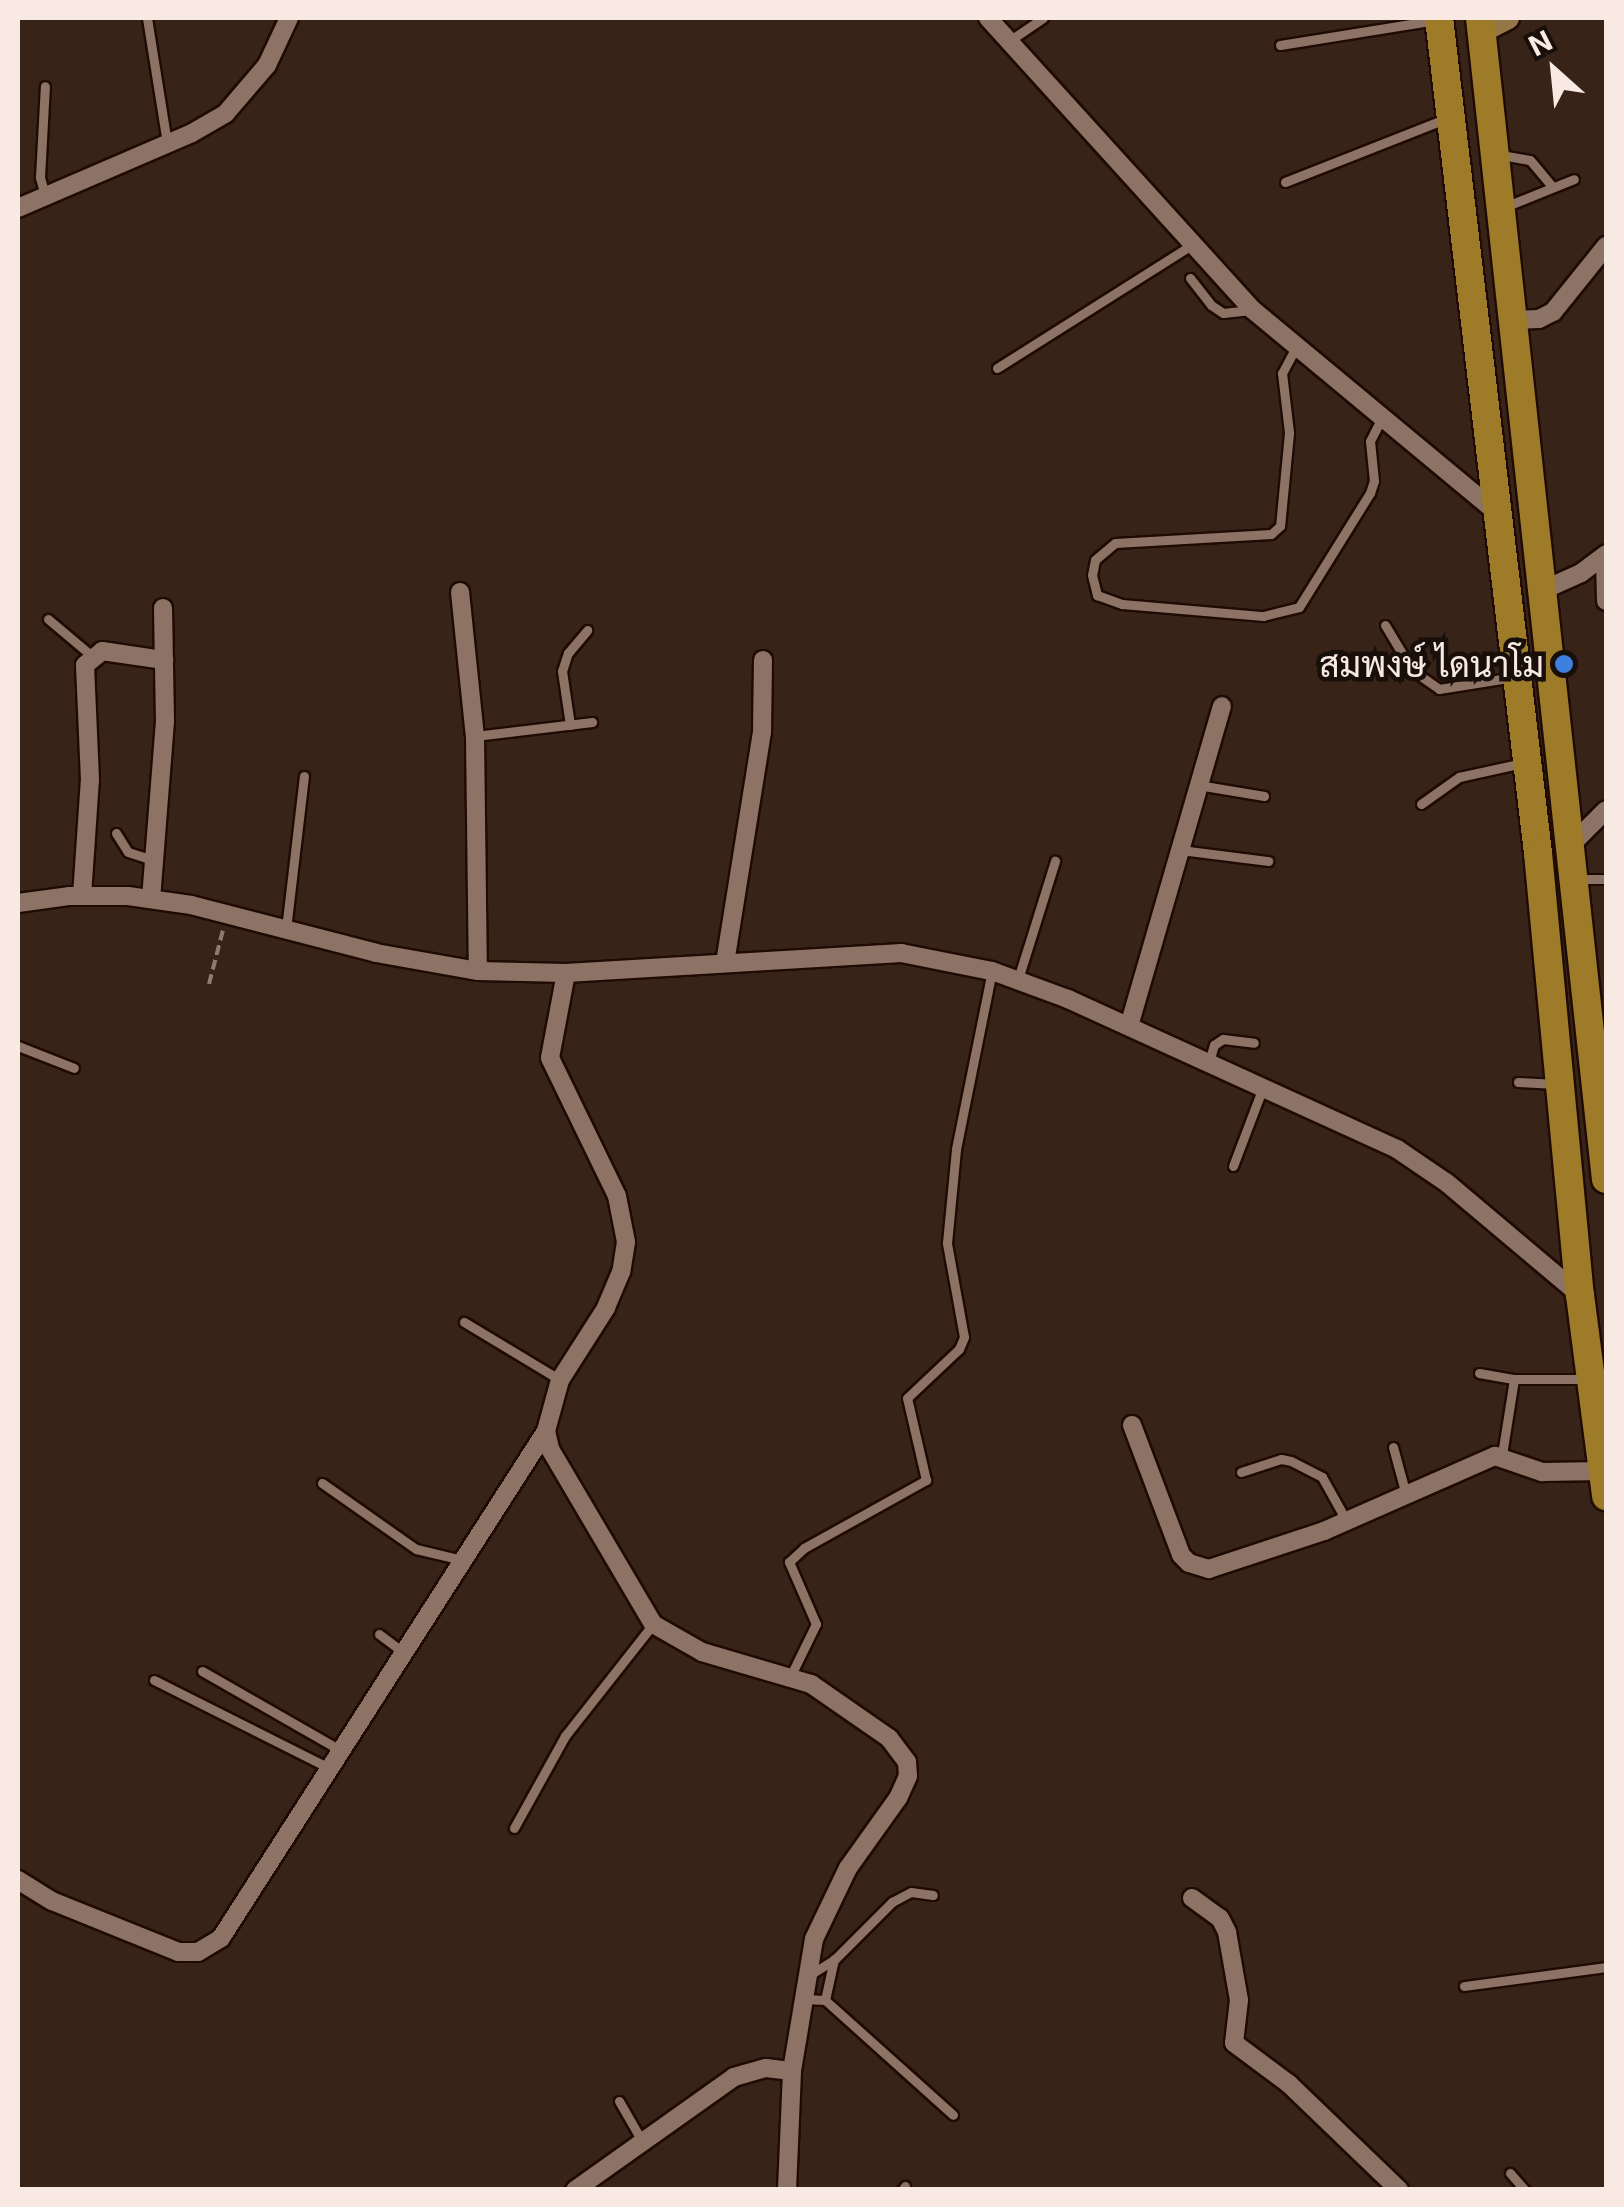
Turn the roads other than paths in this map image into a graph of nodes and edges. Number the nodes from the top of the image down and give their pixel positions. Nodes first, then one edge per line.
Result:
1 (146, 18) edge
2 (289, 18) edge
3 (988, 18) edge
4 (1043, 18) edge
5 (1439, 18) edge
6 (1490, 22) edge
7 (1009, 41) junction
8 (1280, 45) dead end
9 (45, 86) dead end
10 (1452, 116) junction
11 (168, 144) junction
12 (1494, 154) junction
13 (1574, 179) dead end
14 (1285, 182) dead end
15 (1553, 188) junction
16 (44, 195) junction
17 (18, 208) edge
18 (1500, 209) junction
19 (1193, 244) junction
20 (1606, 246) edge
21 (1190, 278) dead end
22 (1253, 310) junction
23 (1511, 320) junction
24 (1296, 347) junction
25 (997, 368) dead end
26 (1382, 417) junction
27 (1495, 510) junction
28 (1606, 555) edge
29 (1542, 591) junction
30 (460, 592) dead end
31 (1606, 601) edge
32 (163, 608) dead end
33 (48, 619) dead end
34 (1384, 624) dead end
35 (587, 630) dead end
36 (92, 656) junction
37 (164, 660) junction
38 (763, 660) dead end
39 (1516, 677) junction
40 (1222, 706) dead end
41 (592, 722) dead end
42 (570, 724) junction
43 (475, 736) junction
44 (1527, 762) junction
45 (304, 776) dead end
46 (1198, 786) junction
47 (1264, 796) dead end
48 (1421, 804) dead end
49 (1606, 810) edge
50 (116, 833) dead end
51 (1570, 848) junction
52 (1180, 850) junction
53 (155, 861) junction
54 (1056, 861) dead end
55 (1268, 861) dead end
56 (1573, 879) junction
57 (1606, 879) edge
58 (82, 896) junction
59 (151, 899) junction
60 (18, 903) edge
61 (286, 929) junction
62 (725, 963) junction
63 (478, 971) junction
64 (992, 971) junction
65 (566, 972) junction
66 (1018, 979) junction
67 (1597, 994) edge
68 (1130, 1026) junction
69 (1254, 1043) dead end
70 (18, 1046) edge
71 (1209, 1062) junction
72 (74, 1068) dead end
73 (1518, 1082) dead end
74 (1560, 1084) junction
75 (1263, 1086) junction
76 (1234, 1166) dead end
77 (1606, 1179) edge
78 (1580, 1295) junction
79 (464, 1322) dead end
80 (1479, 1373) dead end
81 (1514, 1379) junction
82 (1591, 1379) junction
83 (560, 1380) junction
84 (1132, 1425) dead end
85 (546, 1430) junction
86 (1393, 1448) dead end
87 (1502, 1455) junction
88 (1241, 1472) dead end
89 (322, 1483) dead end
90 (1605, 1484) edge
91 (1407, 1497) junction
92 (1347, 1522) junction
93 (464, 1561) junction
94 (653, 1624) junction
95 (378, 1634) dead end
96 (403, 1652) junction
97 (202, 1671) dead end
98 (791, 1674) junction
99 (154, 1680) dead end
100 (340, 1750) junction
101 (329, 1768) junction
102 (514, 1828) dead end
103 (18, 1880) edge
104 (933, 1896) dead end
105 (1192, 1898) dead end
106 (834, 1958) junction
107 (1606, 1967) edge
108 (806, 1978) junction
109 (1464, 1986) dead end
110 (802, 1999) junction
111 (826, 2000) junction
112 (792, 2070) junction
113 (619, 2102) dead end
114 (952, 2115) dead end
115 (642, 2141) junction
116 (1510, 2173) dead end
117 (576, 2190) edge
118 (787, 2190) edge
119 (1399, 2190) edge
120 (1525, 2190) edge

1 - 11 lane
2 - 11 street
3 - 7 street
4 - 7 lane
5 - 8 lane
5 - 10 main road
6 - 12 main road
7 - 19 street
9 - 16 lane
10 - 14 lane
10 - 27 main road
11 - 16 street
12 - 15 lane
12 - 18 main road
13 - 15 lane
15 - 18 lane
16 - 17 street
18 - 23 main road
19 - 22 street
19 - 25 lane
20 - 23 street
21 - 22 lane
22 - 24 street
23 - 29 main road
24 - 26 street
24 - 26 lane
26 - 27 street
27 - 39 main road
28 - 29 street
28 - 31 street
29 - 51 main road
30 - 43 street
32 - 37 street
33 - 36 lane
34 - 39 lane
35 - 42 lane
36 - 37 street
36 - 58 street
37 - 53 street
38 - 62 street
39 - 44 main road
40 - 46 street
41 - 42 lane
42 - 43 lane
43 - 63 street
44 - 48 lane
44 - 74 main road
45 - 61 lane
46 - 47 lane
46 - 52 street
49 - 51 street
50 - 53 lane
51 - 56 main road
52 - 55 lane
52 - 68 street
53 - 59 street
54 - 66 lane
56 - 57 lane
56 - 67 main road
58 - 59 street
58 - 60 street
59 - 61 street
61 - 63 street
62 - 64 street
62 - 65 street
63 - 65 street
64 - 66 street
64 - 98 lane
65 - 83 street
66 - 68 street
67 - 77 main road
68 - 71 street
69 - 71 lane
70 - 72 lane
71 - 75 street
73 - 74 lane
74 - 78 main road
75 - 76 lane
75 - 78 street
78 - 82 main road
79 - 83 lane
80 - 81 lane
81 - 82 lane
81 - 87 lane
82 - 90 main road
83 - 85 street
84 - 92 street
85 - 93 street
85 - 94 street
86 - 91 lane
87 - 90 street
87 - 91 street
88 - 92 lane
89 - 93 lane
91 - 92 street
93 - 96 street
94 - 98 street
94 - 102 lane
95 - 96 lane
96 - 100 street
97 - 100 lane
98 - 108 street
99 - 101 lane
100 - 101 street
101 - 103 street
104 - 106 lane
105 - 119 street
106 - 108 lane
106 - 111 lane
107 - 109 lane
108 - 110 street
110 - 111 lane
110 - 112 street
111 - 114 lane
112 - 115 street
112 - 118 street
113 - 115 lane
115 - 117 street
116 - 120 lane

